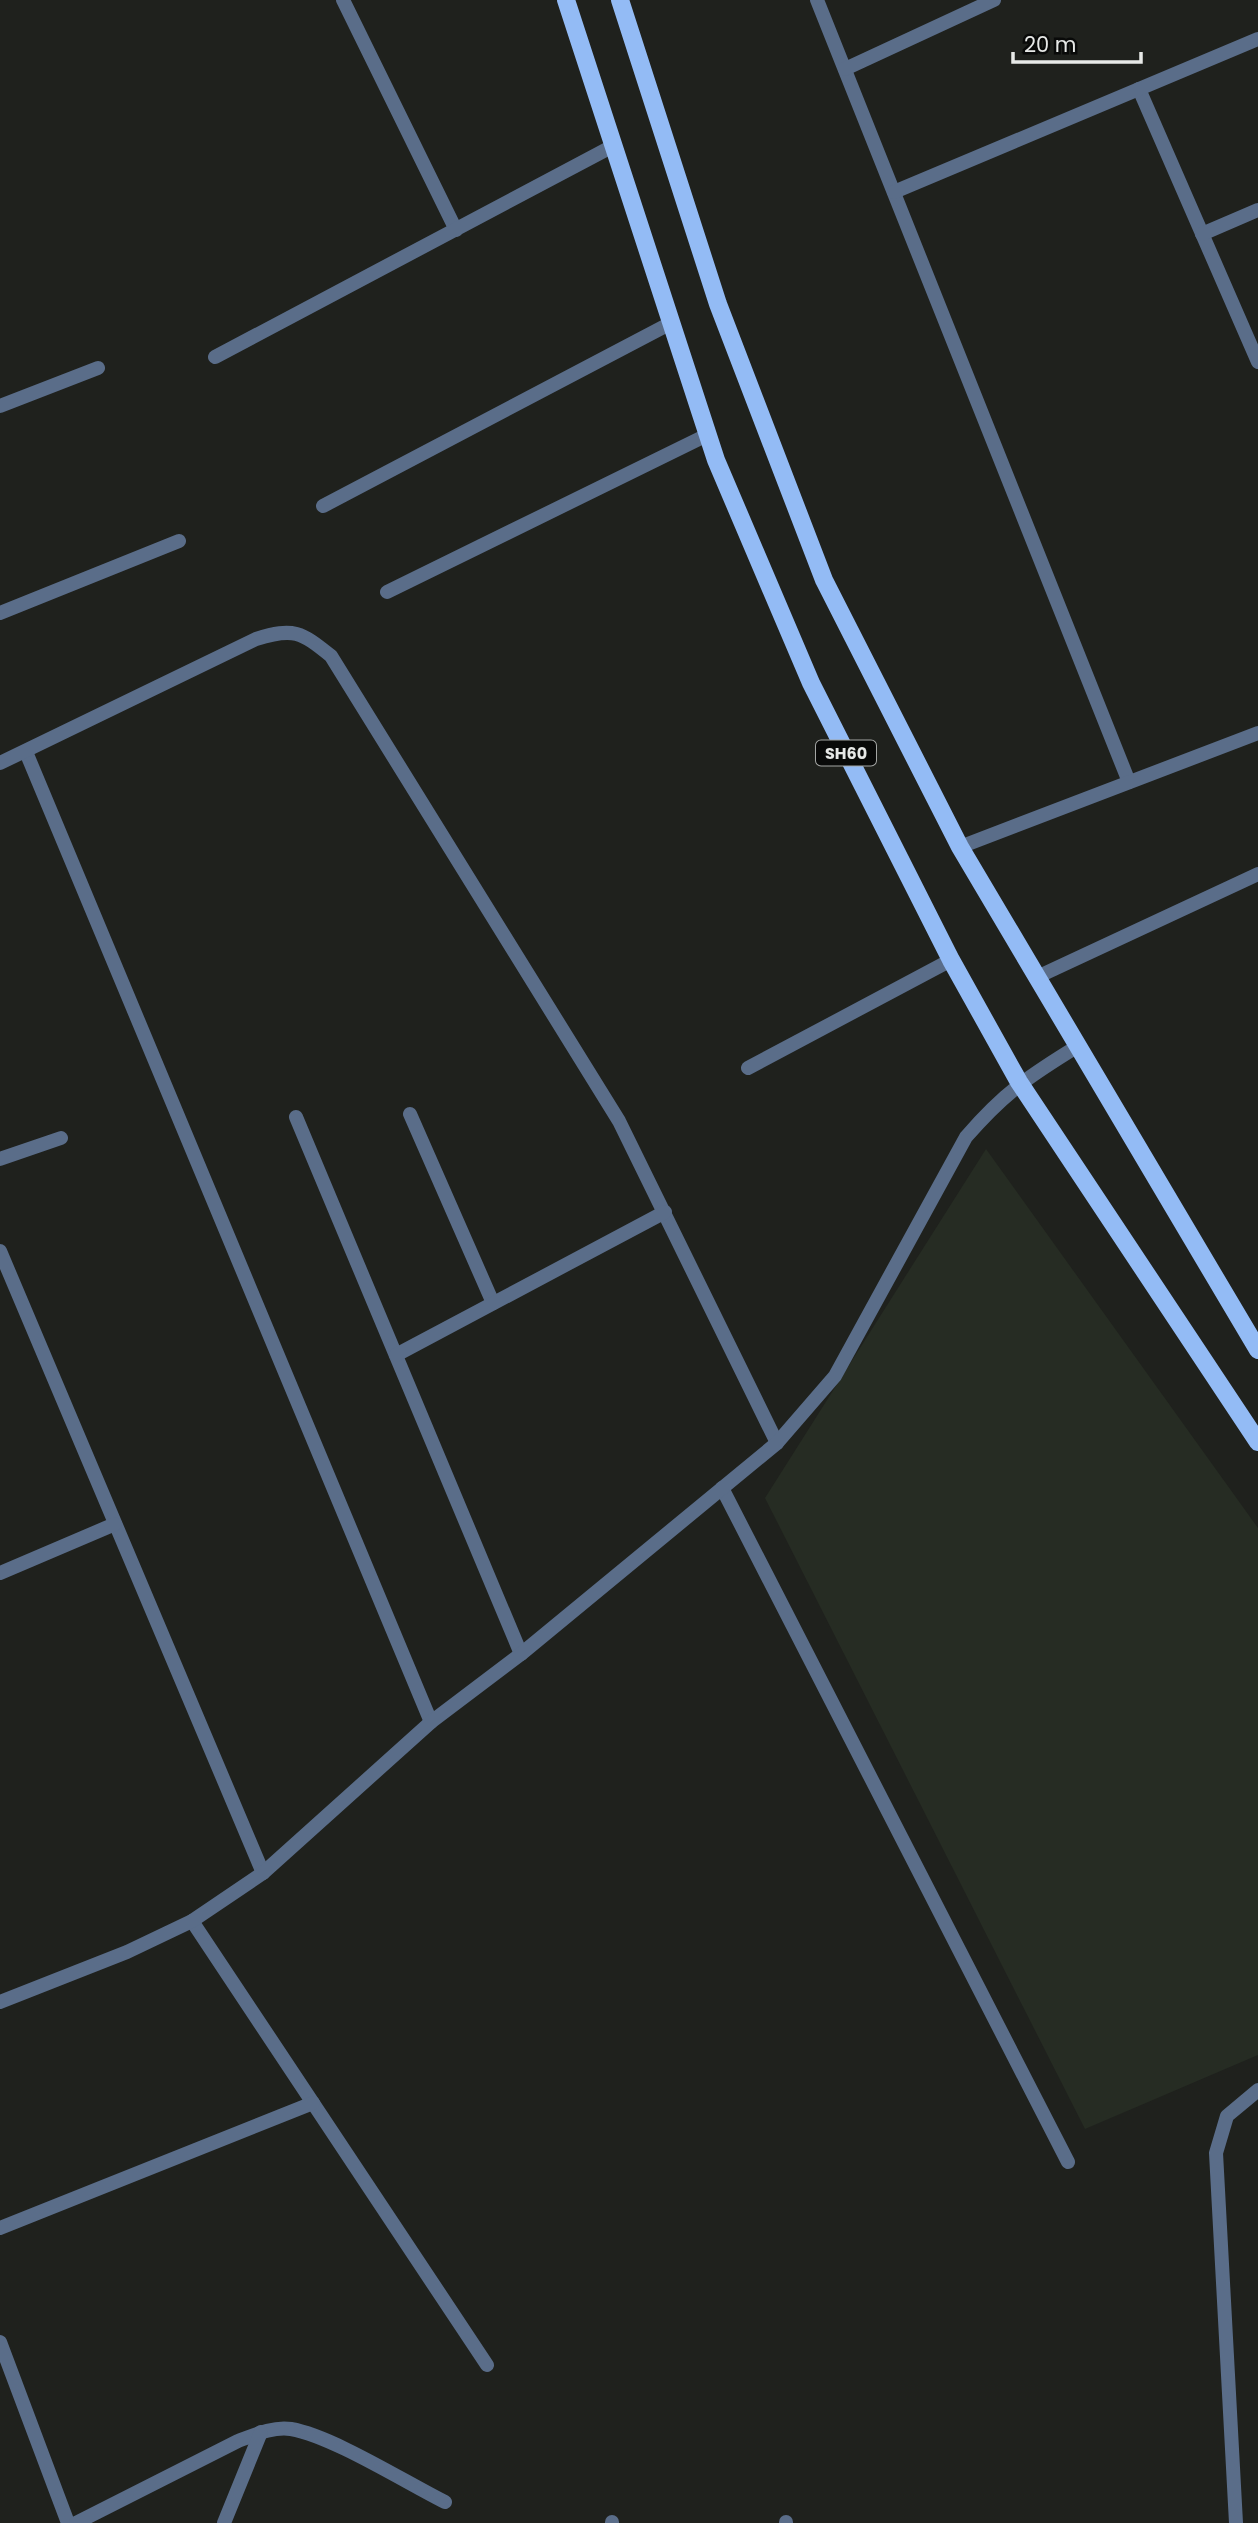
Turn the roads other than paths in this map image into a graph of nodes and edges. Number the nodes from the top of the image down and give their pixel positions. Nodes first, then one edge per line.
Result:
1 (343, 0) edge
2 (566, 0) edge
3 (620, 0) edge
4 (817, 0) edge
5 (994, 0) edge
6 (1258, 38) edge
7 (845, 69) junction
8 (1139, 89) junction
9 (613, 146) junction
10 (894, 192) junction
11 (1258, 210) edge
12 (456, 230) junction
13 (1202, 234) junction
14 (671, 323) junction
15 (215, 357) dead end
16 (1258, 362) edge
17 (97, 368) dead end
18 (0, 406) edge
19 (707, 435) junction
20 (323, 506) dead end
21 (179, 541) dead end
22 (387, 592) dead end
23 (0, 613) edge
24 (1258, 733) edge
25 (26, 752) junction
26 (0, 763) edge
27 (1129, 782) junction
28 (960, 847) junction
29 (1258, 874) edge
30 (951, 960) junction
31 (1037, 977) junction
32 (1078, 1046) junction
33 (748, 1068) dead end
34 (1019, 1082) junction
35 (410, 1114) dead end
36 (296, 1117) dead end
37 (61, 1138) dead end
38 (0, 1159) edge
39 (665, 1212) junction
40 (0, 1251) edge
41 (493, 1303) junction
42 (1258, 1350) edge
43 (396, 1355) junction
44 (777, 1443) junction
45 (1258, 1443) edge
46 (722, 1488) junction
47 (114, 1524) junction
48 (0, 1573) edge
49 (522, 1654) junction
50 (431, 1722) junction
51 (263, 1873) junction
52 (192, 1921) junction
53 (0, 2002) edge
54 (1258, 2090) edge
55 (313, 2102) junction
56 (1068, 2162) dead end
57 (0, 2228) edge
58 (0, 2342) edge
59 (487, 2365) dead end
60 (261, 2432) junction
61 (445, 2502) dead end
62 (68, 2523) edge
63 (76, 2523) edge
64 (224, 2523) edge
65 (1236, 2523) edge

1 - 12 street
2 - 9 main road, SH60
3 - 28 main road
4 - 7 street
5 - 7 street
6 - 8 street
7 - 10 street
8 - 10 street
8 - 13 street
9 - 12 street
9 - 14 main road, SH60
10 - 27 street
11 - 13 street
12 - 15 street
13 - 16 street
14 - 19 main road, SH60
14 - 20 street
17 - 18 street
19 - 22 street
19 - 30 main road, SH60
21 - 23 street
24 - 27 street
25 - 26 street
25 - 39 street
25 - 50 street
27 - 28 street
28 - 31 main road
29 - 31 street
30 - 33 street
30 - 34 main road, SH60
31 - 32 main road
32 - 34 street
32 - 42 main road
34 - 44 street
34 - 45 main road, SH60
35 - 41 street
36 - 43 street
37 - 38 street
39 - 41 street
39 - 44 street
40 - 47 street
41 - 43 street
43 - 49 street
44 - 46 street
46 - 49 street
46 - 56 street
47 - 48 street
47 - 51 street
49 - 50 street
50 - 51 street
51 - 52 street
52 - 53 street
52 - 55 street
54 - 65 street
55 - 57 street
55 - 59 street
58 - 62 street
60 - 61 street
60 - 63 street
60 - 64 street

